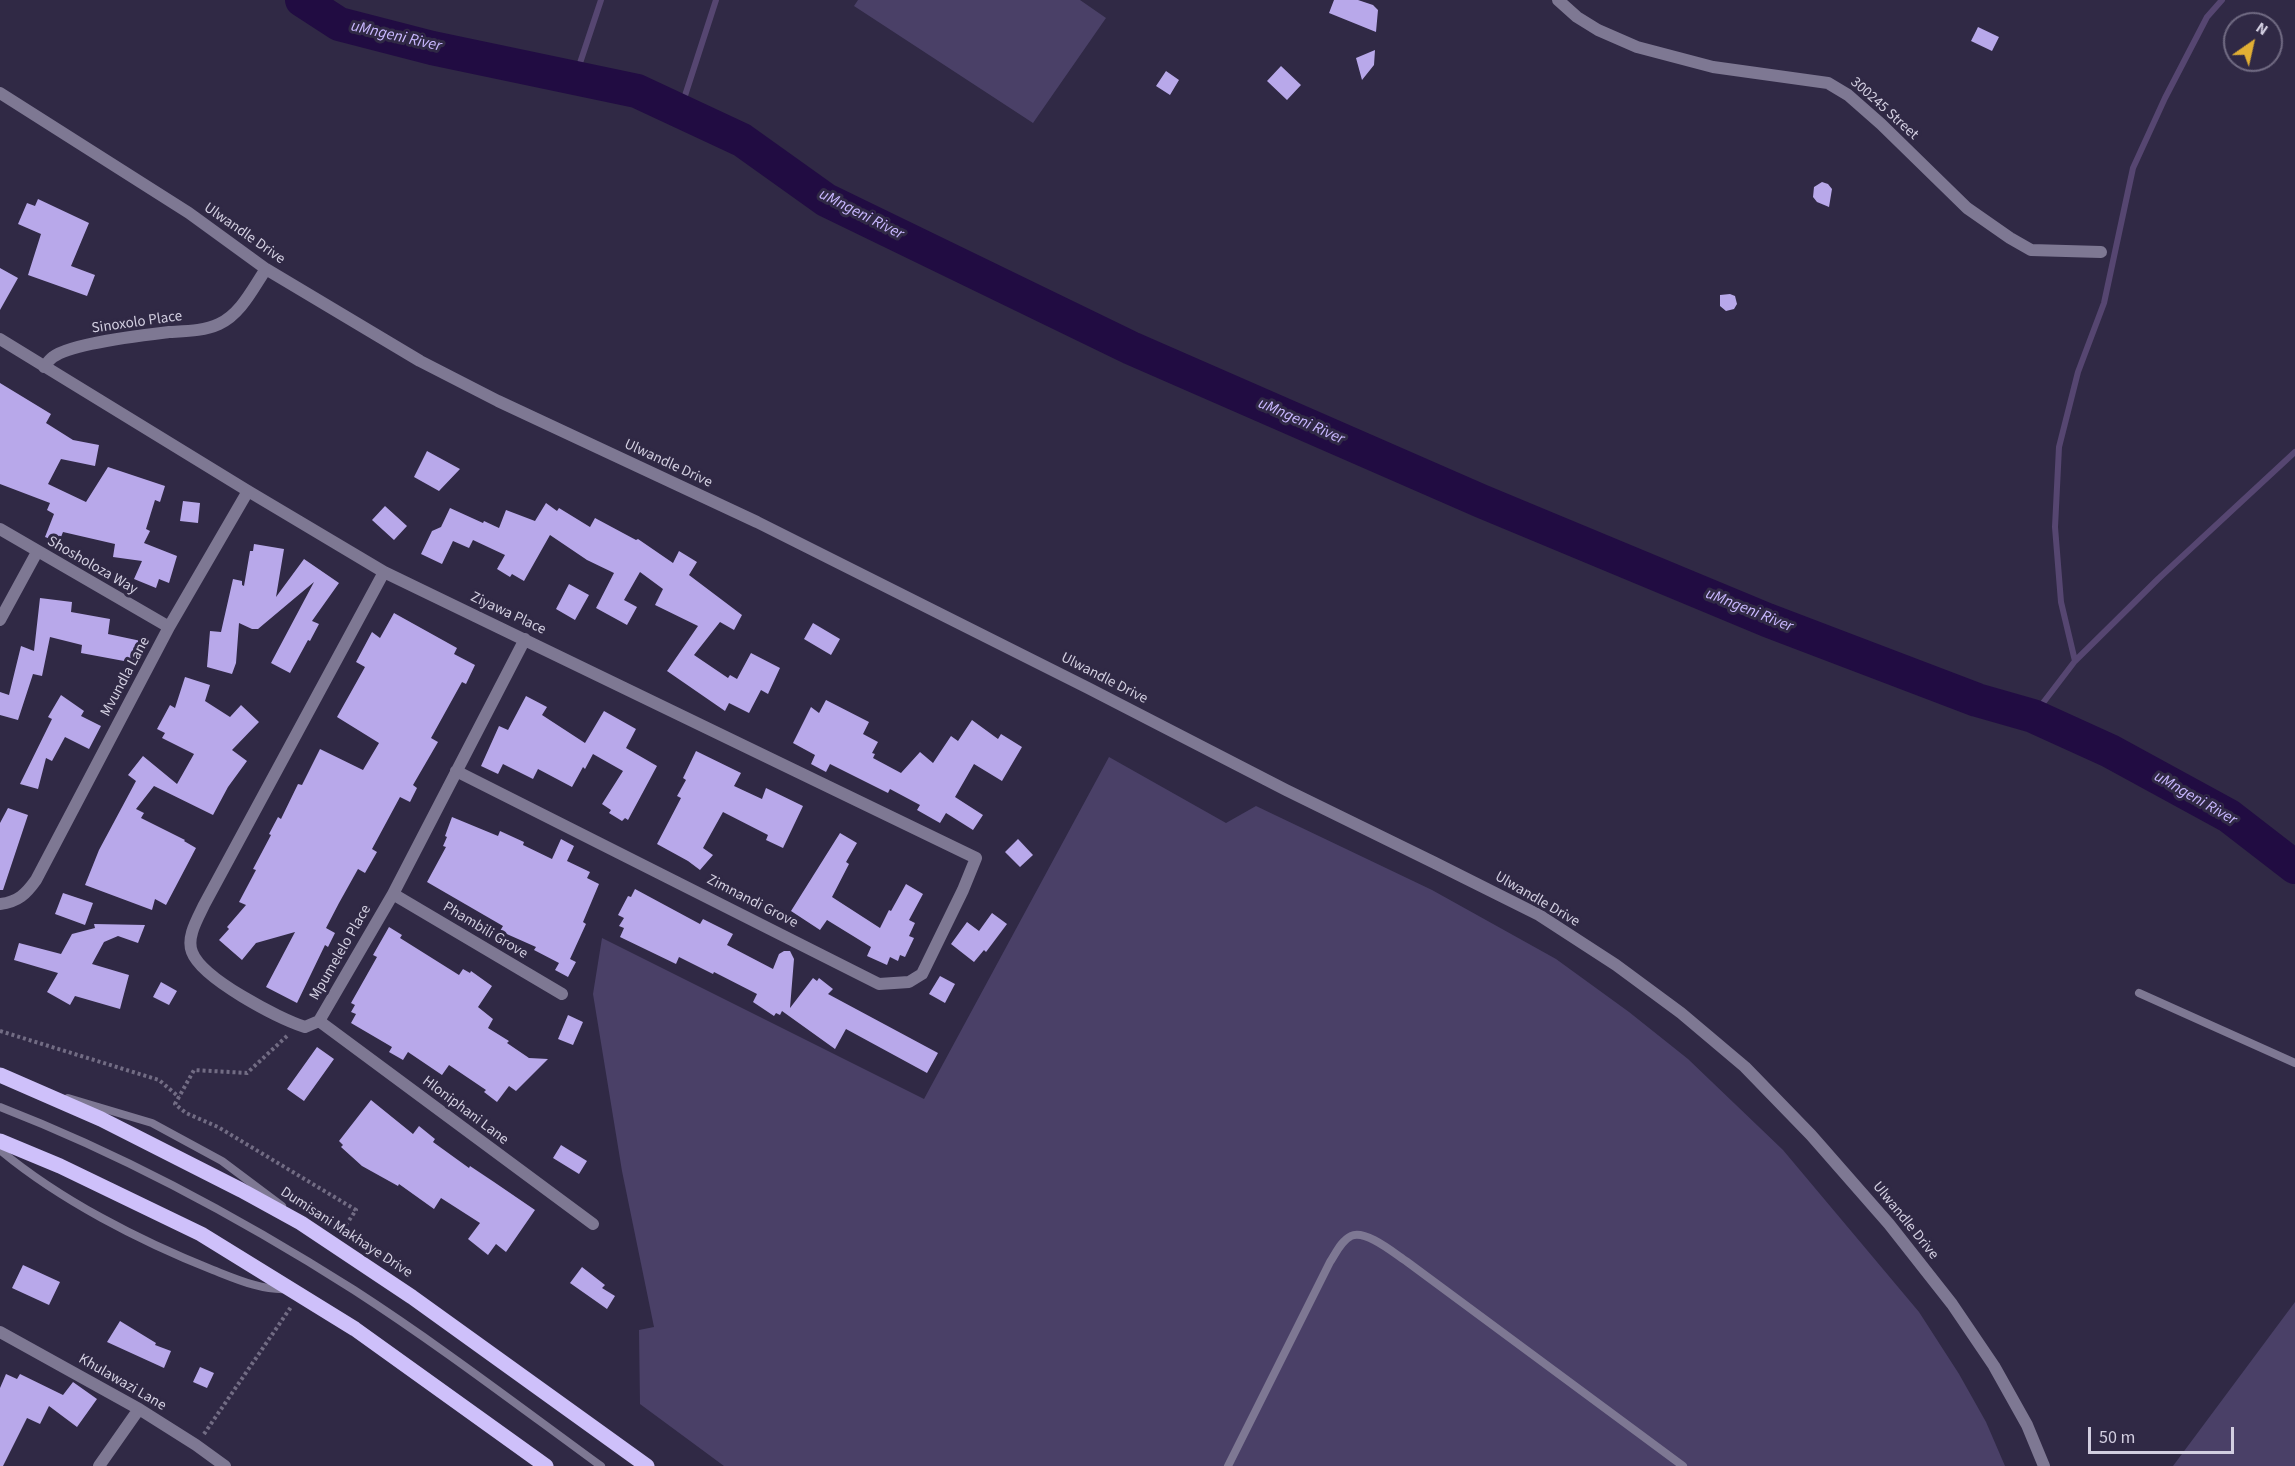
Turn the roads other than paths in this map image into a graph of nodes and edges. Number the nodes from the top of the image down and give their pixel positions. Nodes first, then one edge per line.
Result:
1 (1558, 0) edge
2 (0, 93) edge
3 (2101, 252) dead end
4 (266, 269) junction
5 (0, 339) edge
6 (44, 367) junction
7 (248, 491) junction
8 (0, 530) edge
9 (37, 552) junction
10 (384, 572) junction
11 (0, 620) edge
12 (169, 627) junction
13 (525, 639) junction
14 (456, 771) junction
15 (976, 858) joint
16 (393, 894) junction
17 (0, 904) edge
18 (2139, 993) dead end
19 (562, 994) dead end
20 (319, 1021) junction
21 (2295, 1063) edge
22 (0, 1075) edge
23 (0, 1107) edge
24 (0, 1141) edge
25 (0, 1150) edge
26 (593, 1224) dead end
27 (291, 1289) junction
28 (0, 1332) edge
29 (139, 1409) junction
30 (99, 1466) edge
31 (225, 1466) edge
32 (546, 1466) edge
33 (601, 1466) edge
34 (647, 1466) edge
35 (1228, 1466) edge
36 (1683, 1466) edge
37 (2044, 1466) edge

1 - 3 street, 300245 Street
2 - 4 street, Ulwandle Drive
4 - 6 street, Sinoxolo Place
4 - 37 street, Ulwandle Drive
5 - 6 street
6 - 7 street, Ziyawa Place
7 - 10 street, Ziyawa Place
7 - 12 street, Mvundla Lane
8 - 9 street, Shosholoza Way
9 - 11 street
9 - 12 street, Shosholoza Way
10 - 13 street, Ziyawa Place
10 - 20 street, Mpumelelo Place
12 - 17 street, Mvundla Lane
13 - 14 street, Mpumelelo Place
13 - 15 street, Ziyawa Place
14 - 15 street, Zimnandi Grove
14 - 16 street, Mpumelelo Place
16 - 19 street, Phambili Grove
16 - 20 street, Mpumelelo Place
18 - 21 lane
20 - 26 street, Hloniphani Lane
22 - 34 main road, Dumisani Makhaye Drive
23 - 33 lane
24 - 27 main road
25 - 27 lane
27 - 32 main road
28 - 29 street, Khulawazi Lane
29 - 30 street
29 - 31 street, Khulawazi Lane
35 - 36 lane

